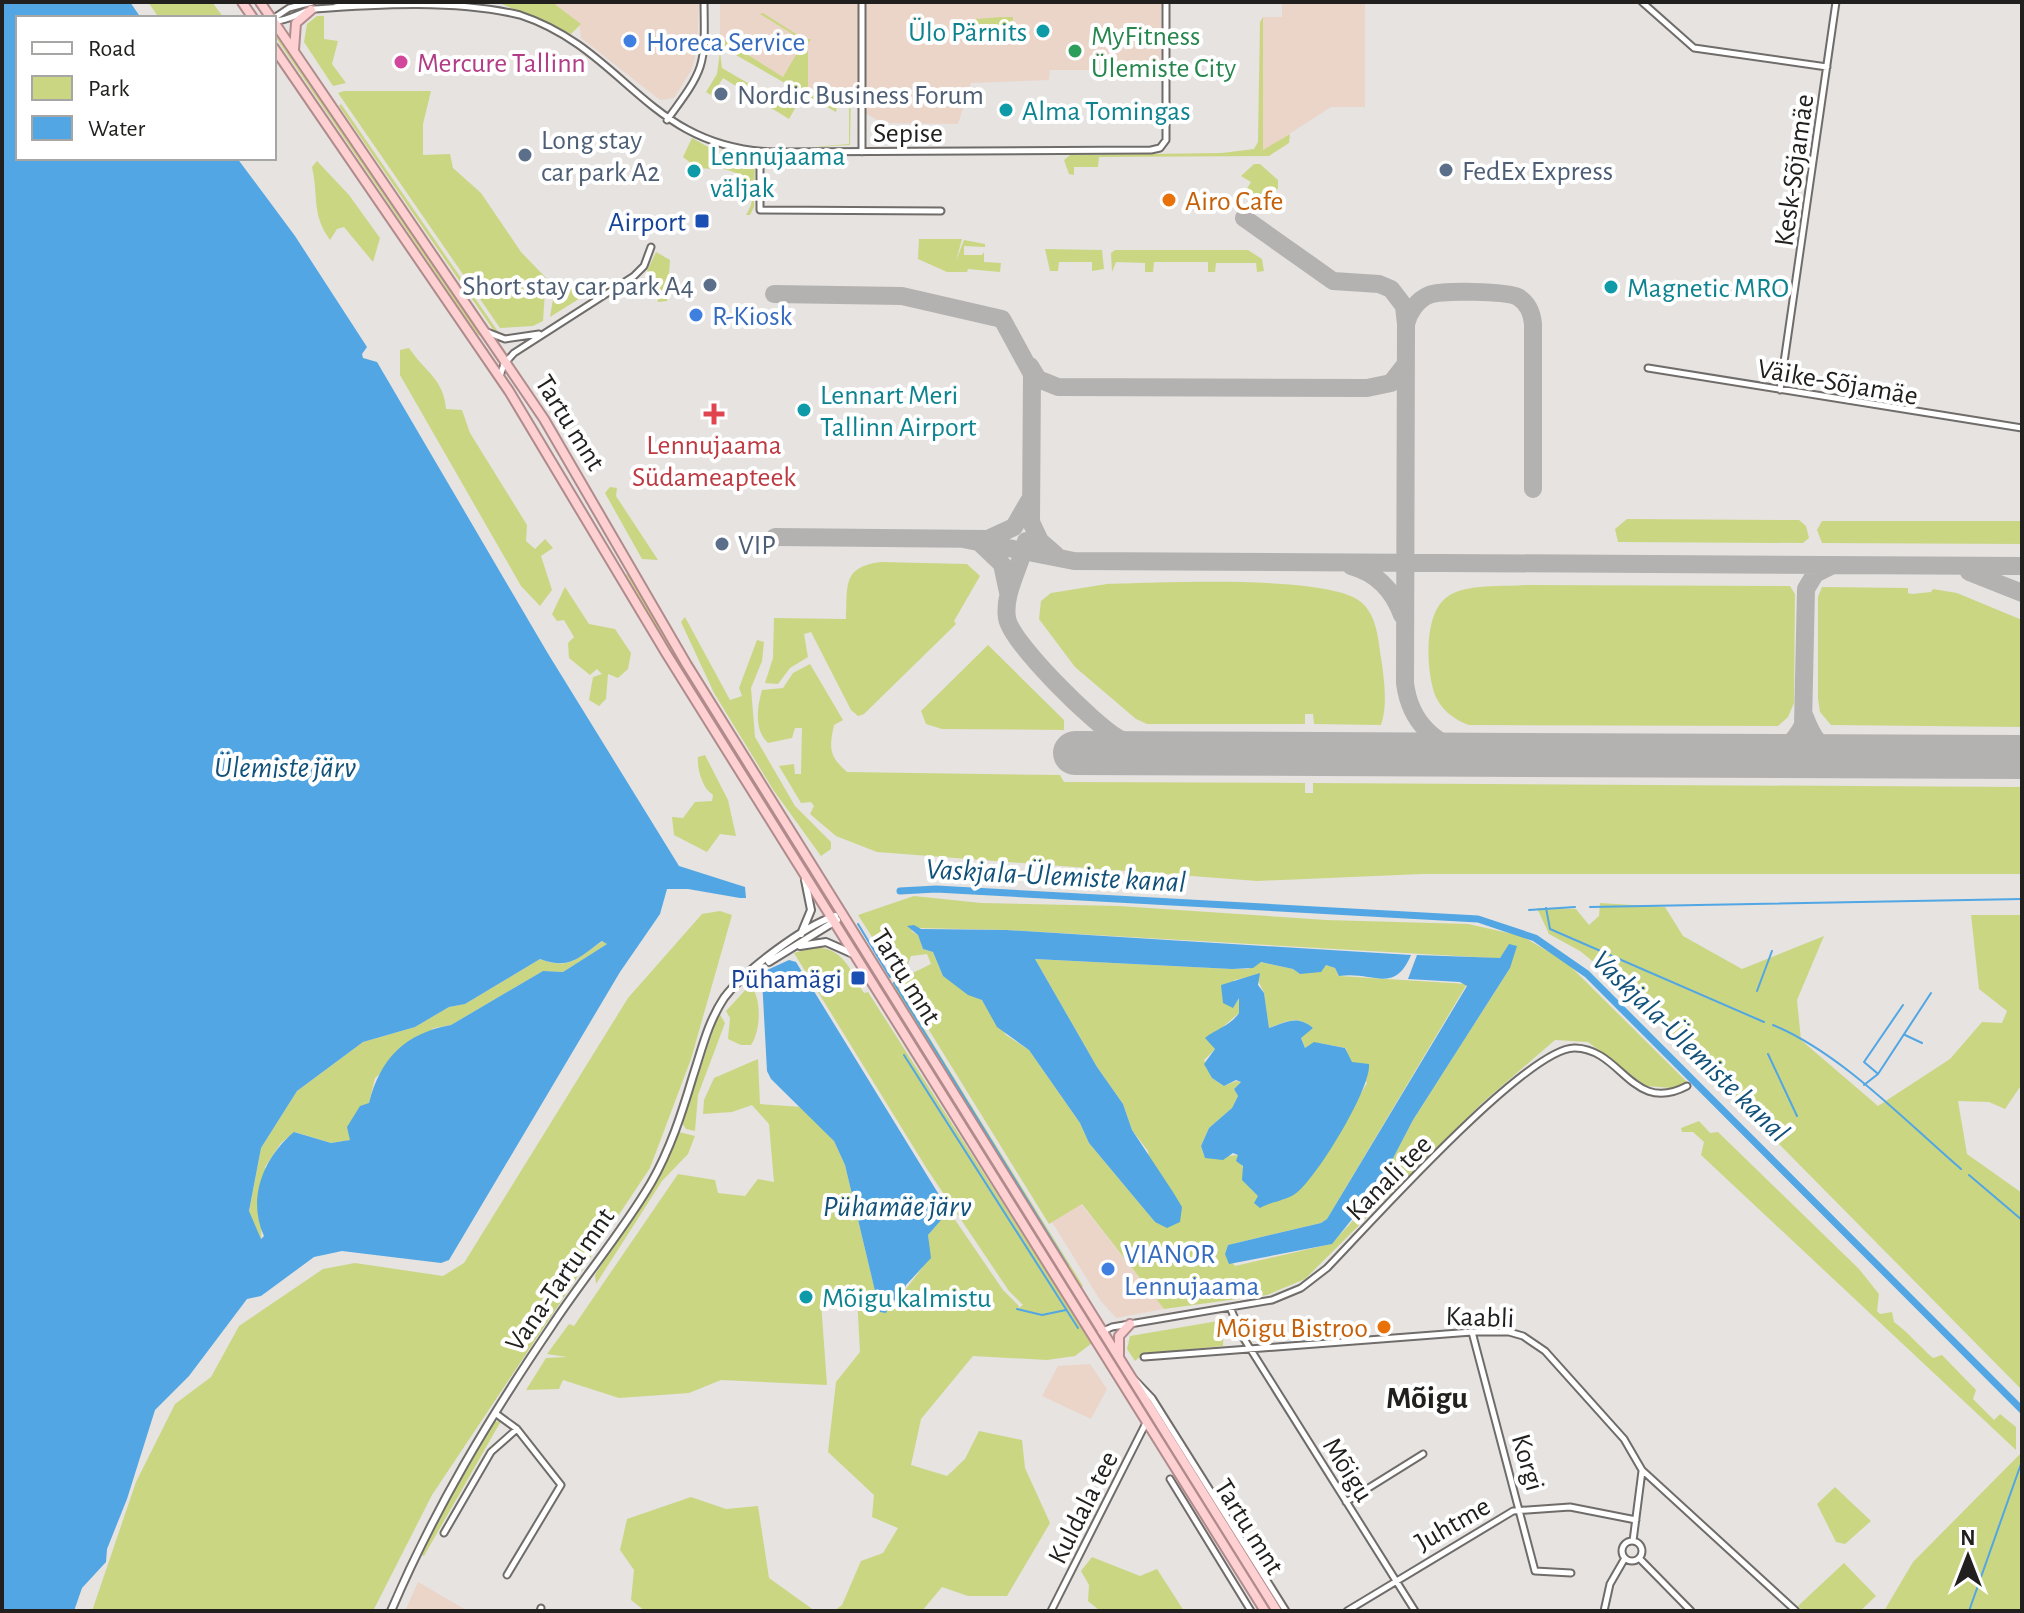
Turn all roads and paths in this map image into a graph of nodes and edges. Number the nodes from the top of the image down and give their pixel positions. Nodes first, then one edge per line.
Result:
1 (242, 2) edge
2 (335, 2) edge
3 (704, 2) edge
4 (862, 2) edge
5 (1166, 2) edge
6 (1642, 2) edge
7 (1836, 2) edge
8 (352, 5) junction
9 (312, 6) edge
10 (254, 16) edge
11 (276, 19) edge
12 (276, 24) edge
13 (276, 51) edge
14 (294, 51) junction
15 (1827, 67) junction
16 (667, 120) junction
17 (760, 152) junction
18 (862, 152) junction
19 (941, 211) dead end
20 (651, 247) dead end
21 (487, 332) junction
22 (544, 332) junction
23 (507, 361) junction
24 (1648, 368) dead end
25 (500, 377) junction
26 (1780, 390) junction
27 (2022, 428) edge
28 (803, 873) junction
29 (843, 914) junction
30 (832, 920) junction
31 (800, 936) junction
32 (796, 947) junction
33 (853, 954) junction
34 (753, 971) junction
35 (1687, 1086) dead end
36 (1230, 1307) junction
37 (1130, 1324) junction
38 (1102, 1331) junction
39 (1472, 1332) junction
40 (1093, 1337) junction
41 (1250, 1348) junction
42 (1144, 1357) dead end
43 (1120, 1360) junction
44 (1129, 1375) junction
45 (495, 1413) junction
46 (1147, 1421) junction
47 (517, 1429) junction
48 (1423, 1454) dead end
49 (1642, 1470) junction
50 (1170, 1479) dead end
51 (1346, 1502) junction
52 (1522, 1509) junction
53 (1636, 1520) junction
54 (444, 1533) dead end
55 (1633, 1541) junction
56 (1625, 1558) junction
57 (1639, 1558) junction
58 (1571, 1573) dead end
59 (507, 1575) dead end
60 (1396, 1580) junction
61 (391, 1611) edge
62 (1051, 1611) edge
63 (1251, 1611) edge
64 (1265, 1611) edge
65 (1277, 1611) edge
66 (1286, 1611) edge
67 (1347, 1611) edge
68 (1415, 1611) edge
69 (1604, 1611) edge
70 (1691, 1611) edge
71 (1796, 1611) edge

1 - 10 highway
2 - 8 street
3 - 16 street
4 - 18 street
5 - 18 street, Sepise
6 - 15 street
7 - 15 street, Kesk-Sõjamäe
8 - 9 street
8 - 16 street, Sepise
9 - 11 street
9 - 14 highway
12 - 14 highway, Tartu mnt
13 - 25 highway, Tartu mnt
14 - 21 highway, Tartu mnt
15 - 26 street, Kesk-Sõjamäe
16 - 17 street, Sepise
17 - 18 street, Sepise
17 - 19 street
20 - 22 street
21 - 22 street
21 - 23 highway, Tartu mnt
22 - 23 street
23 - 25 street, Tartu mnt
23 - 29 highway, Tartu mnt
24 - 26 street, Väike-Sõjamäe
25 - 28 highway, Tartu mnt
26 - 27 street, Väike-Sõjamäe
28 - 30 highway, Tartu mnt
28 - 31 street
29 - 30 street
29 - 38 highway, Tartu mnt
30 - 31 street, Vana-Tartu mnt
30 - 32 street, Vana-Tartu mnt
30 - 33 highway, Tartu mnt
31 - 34 street, Vana-Tartu mnt
32 - 33 street
32 - 34 street, Vana-Tartu mnt
33 - 40 highway, Tartu mnt
34 - 45 street, Vana-Tartu mnt
35 - 36 street, Kanali tee
36 - 37 street, Kanali tee
36 - 41 street, Mõigu
37 - 38 street, Kanali tee
37 - 43 highway
38 - 40 street, Kanali tee
38 - 43 highway, Tartu mnt
39 - 41 street, Kaabli
39 - 49 street, Kaabli
39 - 52 street, Korgi
40 - 46 highway, Tartu mnt
41 - 42 street, Kaabli
41 - 51 street, Mõigu
43 - 44 highway, Tartu mnt
44 - 65 highway, Tartu mnt
44 - 66 street
45 - 47 street
45 - 61 street, Vana-Tartu mnt
46 - 62 street, Kuldala tee
46 - 64 highway, Tartu mnt
47 - 54 street
47 - 59 street
48 - 51 street
49 - 53 street
49 - 71 street, Kaabli
50 - 63 street
51 - 60 street, Mõigu
52 - 53 street, Juhtme
52 - 58 street, Korgi
52 - 60 street, Juhtme
53 - 55 street
55 - 56 street
55 - 57 street
56 - 57 street
56 - 69 street
57 - 70 street
60 - 67 street, Juhtme
60 - 68 street, Mõigu

